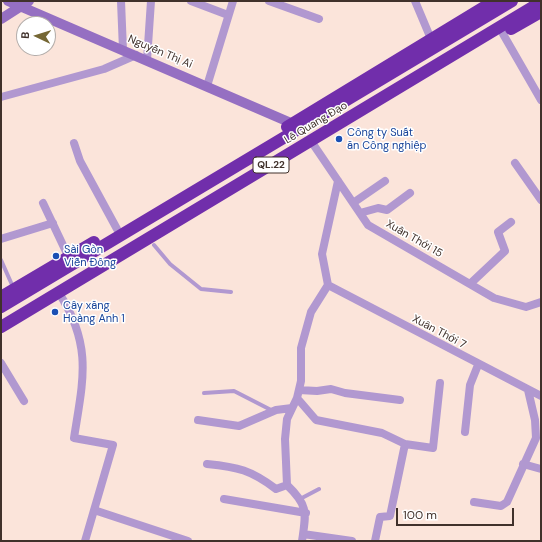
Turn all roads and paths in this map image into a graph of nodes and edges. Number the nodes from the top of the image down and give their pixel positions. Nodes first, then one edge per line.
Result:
1 (8, 1) edge
2 (121, 1) edge
3 (151, 1) edge
4 (191, 1) edge
5 (233, 1) edge
6 (269, 1) edge
7 (415, 1) edge
8 (494, 1) edge
9 (512, 1) edge
10 (541, 2) edge
11 (25, 4) edge
12 (541, 12) edge
13 (228, 15) junction
14 (1, 18) edge
15 (319, 19) dead end
16 (503, 34) junction
17 (431, 38) junction
18 (124, 50) junction
19 (136, 55) junction
20 (147, 60) junction
21 (207, 86) junction
22 (1, 97) edge
23 (541, 100) edge
24 (297, 126) junction
25 (74, 143) dead end
26 (313, 144) junction
27 (515, 162) dead end
28 (338, 181) junction
29 (385, 181) dead end
30 (410, 193) dead end
31 (541, 200) edge
32 (43, 203) dead end
33 (353, 203) junction
34 (360, 213) junction
35 (511, 222) dead end
36 (53, 223) junction
37 (117, 229) junction
38 (1, 239) edge
39 (154, 245) junction
40 (1, 260) edge
41 (70, 260) junction
42 (470, 284) junction
43 (328, 285) junction
44 (14, 290) junction
45 (231, 292) dead end
46 (1, 297) edge
47 (62, 297) junction
48 (541, 302) edge
49 (1, 307) edge
50 (1, 327) edge
51 (1, 336) edge
52 (1, 363) edge
53 (478, 365) junction
54 (440, 383) dead end
55 (299, 390) junction
56 (528, 390) junction
57 (204, 393) dead end
58 (541, 396) edge
59 (297, 398) junction
60 (400, 400) dead end
61 (24, 401) dead end
62 (292, 408) junction
63 (273, 411) junction
64 (198, 420) dead end
65 (465, 432) dead end
66 (405, 444) junction
67 (207, 464) dead end
68 (523, 464) junction
69 (541, 469) edge
70 (287, 486) junction
71 (319, 489) dead end
72 (224, 499) dead end
73 (300, 499) junction
74 (474, 502) dead end
75 (94, 510) junction
76 (306, 513) junction
77 (302, 537) edge
78 (85, 541) edge
79 (188, 541) edge
80 (352, 541) edge
81 (375, 541) edge

1 - 11 street, Nguyễn Thị Ai
2 - 18 street
3 - 20 street
4 - 13 street
5 - 13 street
6 - 15 street
7 - 17 street
8 - 17 highway, Lê Quang Đạo / QL.22
9 - 24 highway, Lê Quang Đạo / QL.22
10 - 26 highway, Lê Quang Đạo / QL.22
11 - 14 street
11 - 18 street, Nguyễn Thị Ai
12 - 16 highway, Lê Quang Đạo / QL.22
13 - 21 street
16 - 23 street
16 - 26 highway, Lê Quang Đạo / QL.22
17 - 24 highway, Lê Quang Đạo / QL.22
18 - 19 street, Nguyễn Thị Ai
19 - 20 street, Nguyễn Thị Ai
19 - 22 street
20 - 21 street, Nguyễn Thị Ai
21 - 24 street, Nguyễn Thị Ai
24 - 37 highway, Lê Quang Đạo / QL.22
24 - 41 highway, Lê Quang Đạo / QL.22
25 - 37 street
26 - 28 street, Xuân Thới 15
26 - 39 highway, Lê Quang Đạo / QL.22
26 - 47 highway, Lê Quang Đạo / QL.22
27 - 31 street
28 - 33 street, Xuân Thới 15
28 - 43 street
29 - 33 street
30 - 34 street
32 - 36 street
33 - 34 street, Xuân Thới 15
34 - 42 street, Xuân Thới 15
35 - 42 street
36 - 38 street
36 - 41 street
37 - 41 highway, Lê Quang Đạo / QL.22
39 - 45 lane
39 - 47 highway, Lê Quang Đạo / QL.22
40 - 44 lane
41 - 44 highway, Lê Quang Đạo / QL.22
41 - 49 highway, Lê Quang Đạo / QL.22
42 - 48 street, Xuân Thới 15
43 - 53 street, Xuân Thới 7
43 - 55 street
44 - 46 highway, Lê Quang Đạo / QL.22
47 - 50 highway, Lê Quang Đạo / QL.22
47 - 51 highway, Lê Quang Đạo / QL.22
47 - 75 street
52 - 61 street
53 - 56 street, Xuân Thới 7
53 - 65 street
54 - 66 street
55 - 59 street
55 - 60 street
56 - 58 street, Xuân Thới 7
56 - 68 street
57 - 63 lane
59 - 62 street
59 - 66 street
62 - 63 street
62 - 70 street
63 - 64 street
66 - 81 street
67 - 70 street
68 - 69 street
68 - 74 street
70 - 73 street
71 - 73 lane
72 - 76 street
73 - 76 street
75 - 78 street
75 - 79 street
76 - 77 street
77 - 80 street

